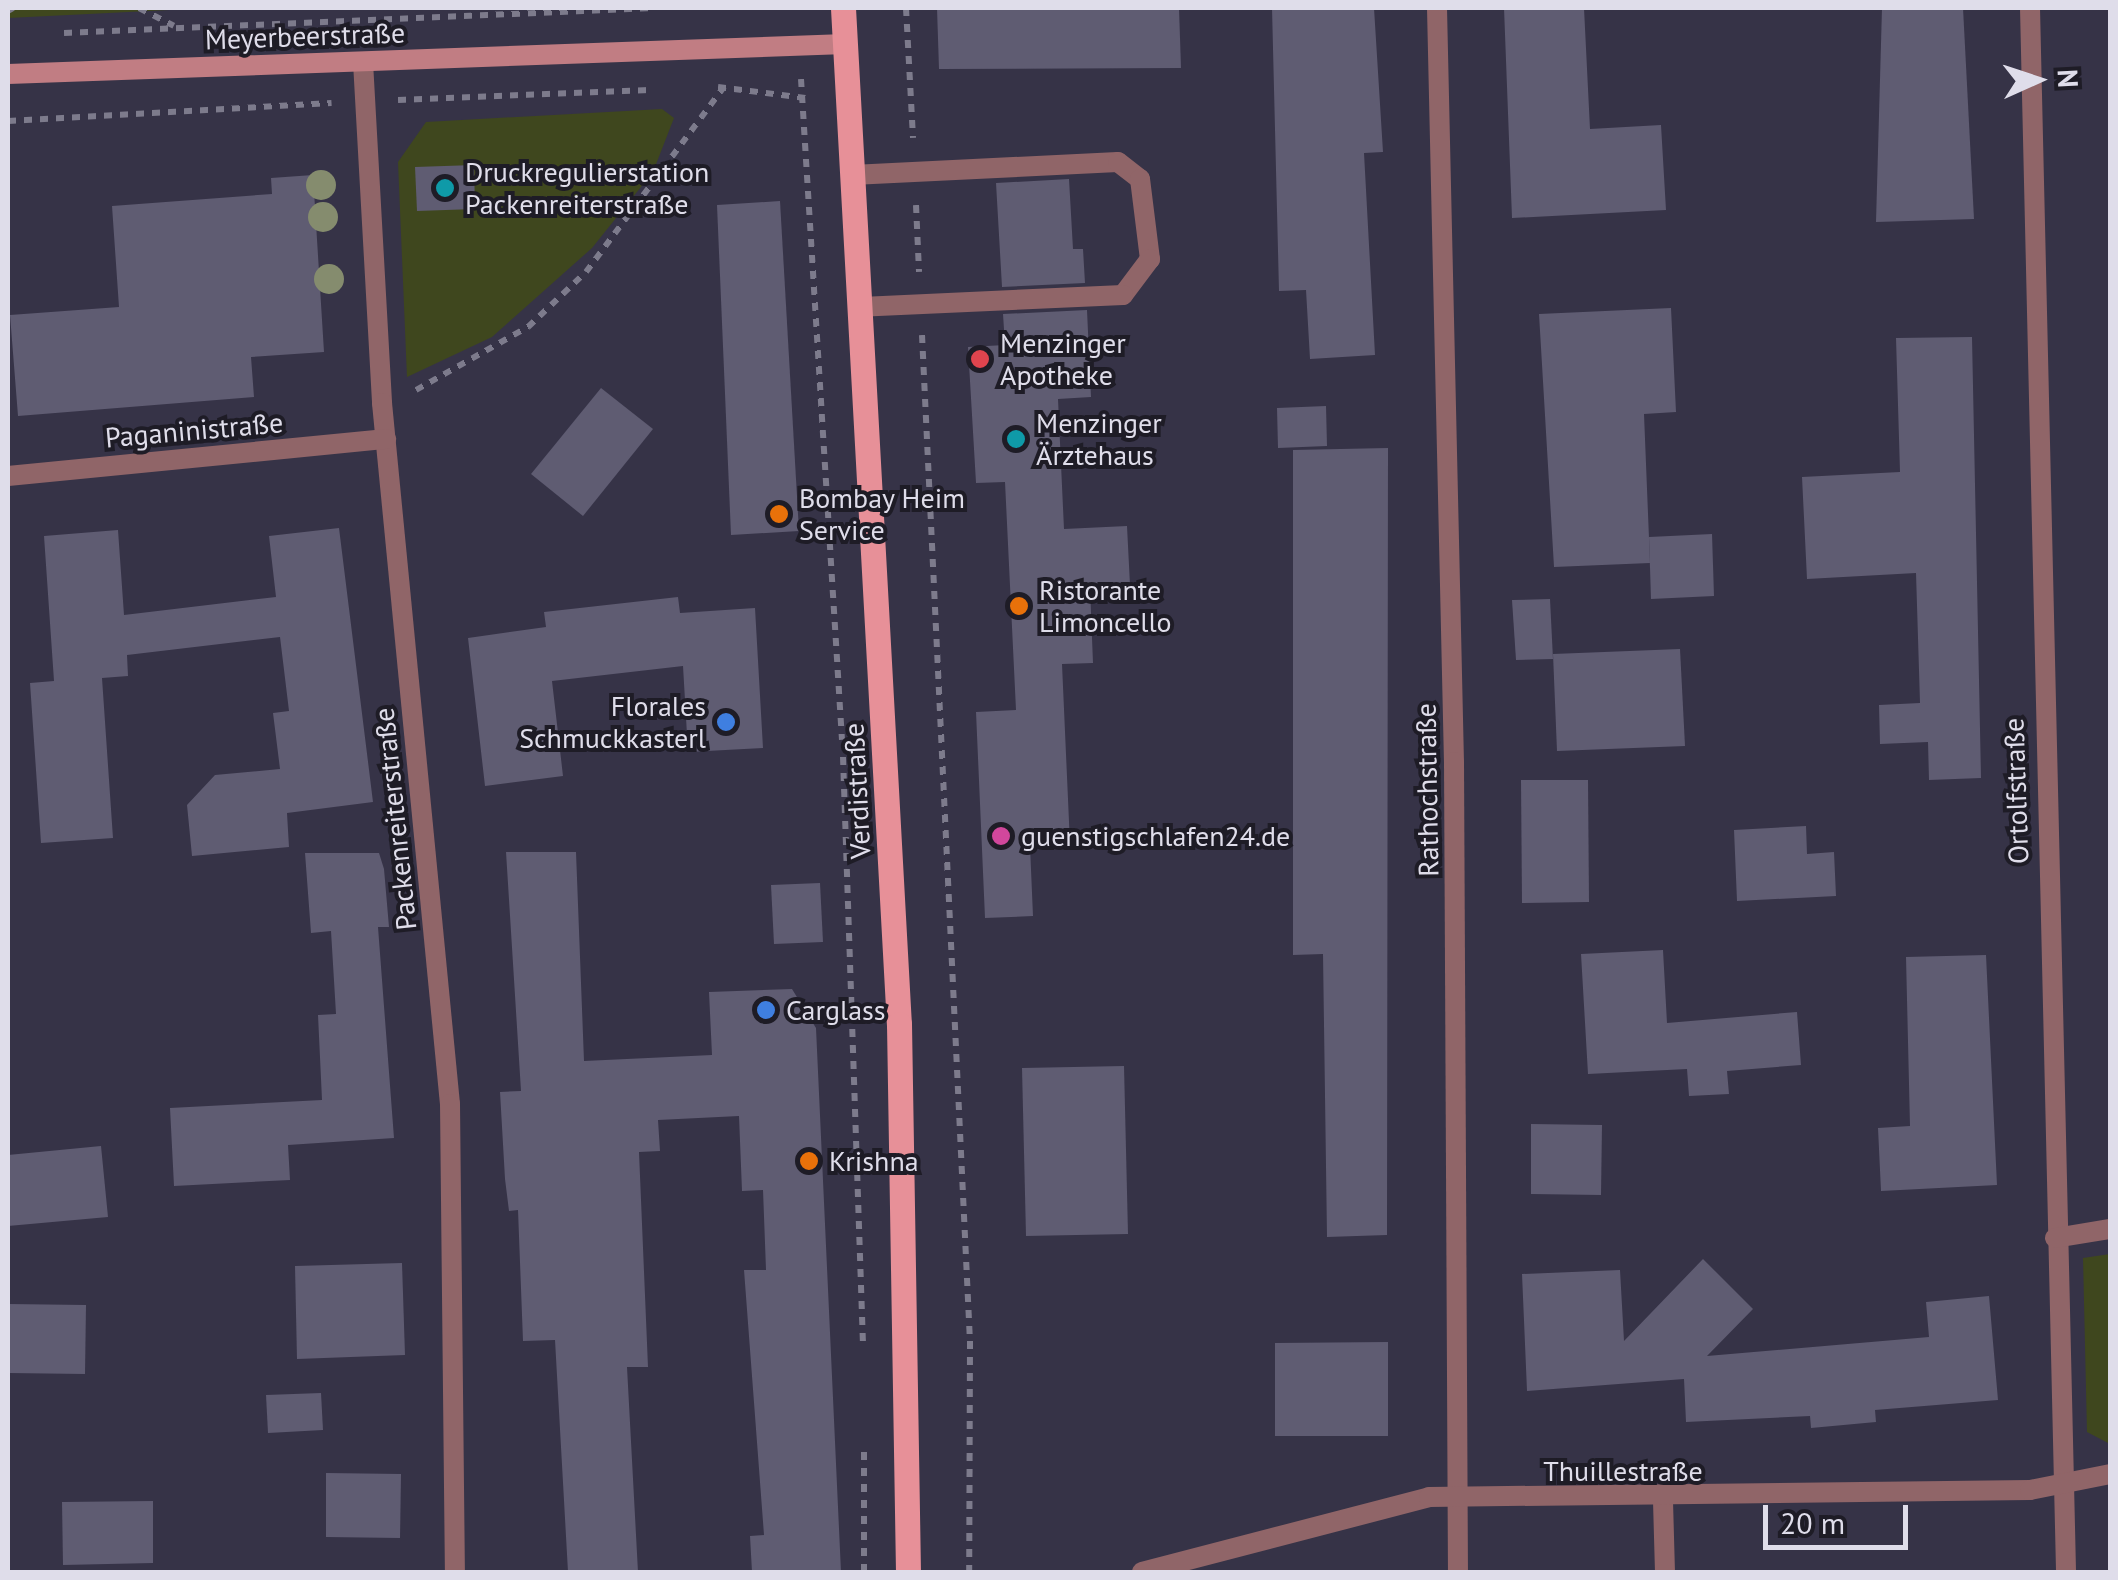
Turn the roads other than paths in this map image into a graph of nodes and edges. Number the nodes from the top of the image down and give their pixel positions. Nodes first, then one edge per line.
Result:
1 (843, 8) edge
2 (1437, 8) edge
3 (2030, 8) edge
4 (845, 44) junction
5 (363, 62) junction
6 (8, 74) edge
7 (852, 175) junction
8 (861, 308) junction
9 (386, 439) junction
10 (8, 476) edge
11 (2110, 1229) edge
12 (2055, 1238) junction
13 (2110, 1474) edge
14 (2064, 1480) junction
15 (1457, 1496) junction
16 (1664, 1501) junction
17 (456, 1572) edge
18 (908, 1572) edge
19 (1142, 1572) edge
20 (1458, 1572) edge
21 (1664, 1572) edge
22 (2066, 1572) edge

1 - 4 main road, Verdistraße
2 - 15 street, Rathochstraße
3 - 12 street, Ortolfstraße
4 - 5 street, Meyerbeerstraße
4 - 7 main road, Verdistraße
5 - 6 street, Meyerbeerstraße
5 - 9 street, Packenreiterstraße
7 - 8 main road, Verdistraße
7 - 8 street
8 - 18 main road, Verdistraße
9 - 10 street, Paganinistraße
9 - 17 street, Packenreiterstraße
11 - 12 street
12 - 14 street, Ortolfstraße
13 - 14 street, Thuillestraße
14 - 16 street, Thuillestraße
14 - 22 street, Ortolfstraße
15 - 16 street, Thuillestraße
15 - 19 street, Thuillestraße
15 - 20 street, Rathochstraße
16 - 21 street

